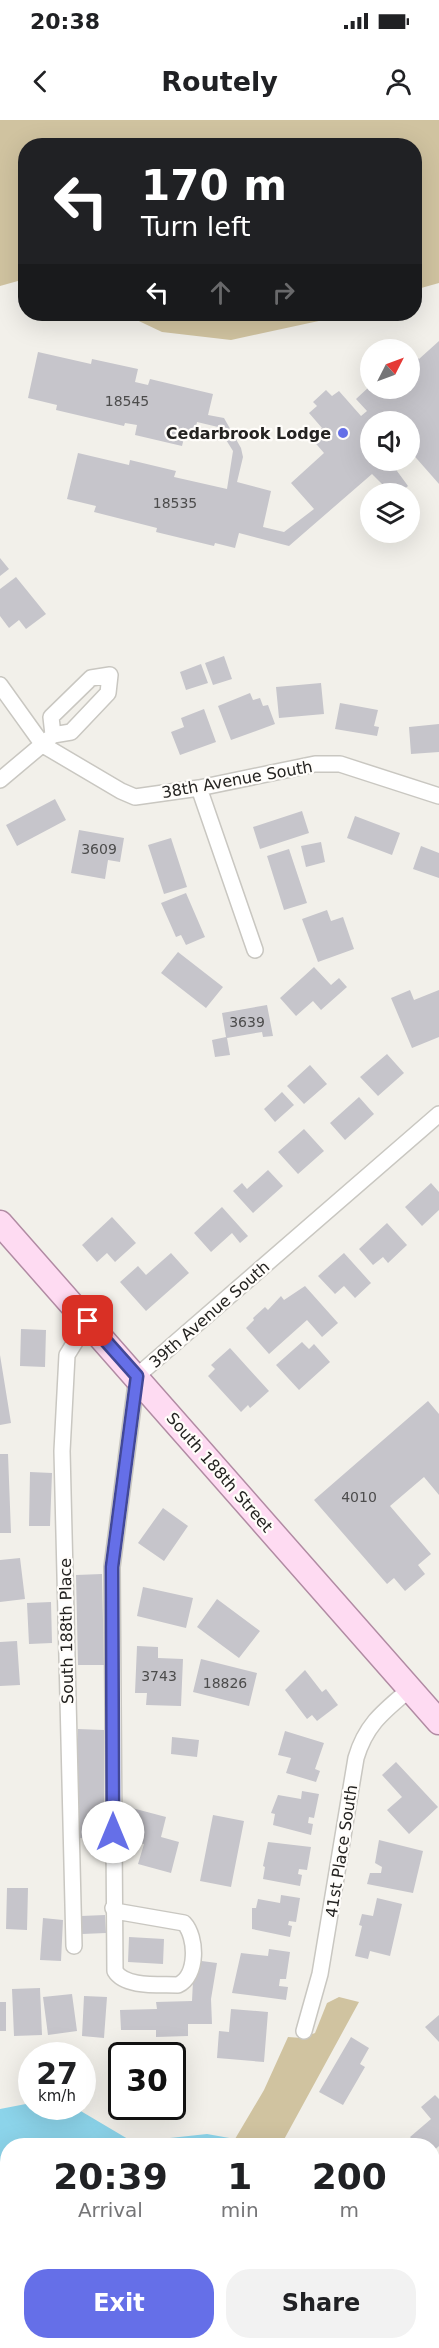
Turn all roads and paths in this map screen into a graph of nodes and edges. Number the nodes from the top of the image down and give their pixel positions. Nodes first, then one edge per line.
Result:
1 (0, 685) edge
2 (48, 740) junction
3 (0, 780) edge
4 (199, 788) junction
5 (439, 796) edge
6 (255, 950) dead end
7 (439, 1114) edge
8 (0, 1223) edge
9 (88, 1321) junction
10 (137, 1376) junction
11 (410, 1689) junction
12 (439, 1722) edge
13 (113, 1908) junction
14 (74, 1946) dead end
15 (304, 2031) dead end

1 - 2 street
2 - 3 street
2 - 4 street, 38th Avenue South
4 - 5 street, 38th Avenue South
4 - 6 street
7 - 10 street, 39th Avenue South
8 - 9 main road, South 188th Street
9 - 10 main road, South 188th Street
9 - 14 street, South 188th Place
10 - 11 main road, South 188th Street
10 - 13 street, 39th Avenue South
11 - 12 main road, South 188th Street
11 - 15 street, 41st Place South
13 - 13 street, 39th Avenue South

